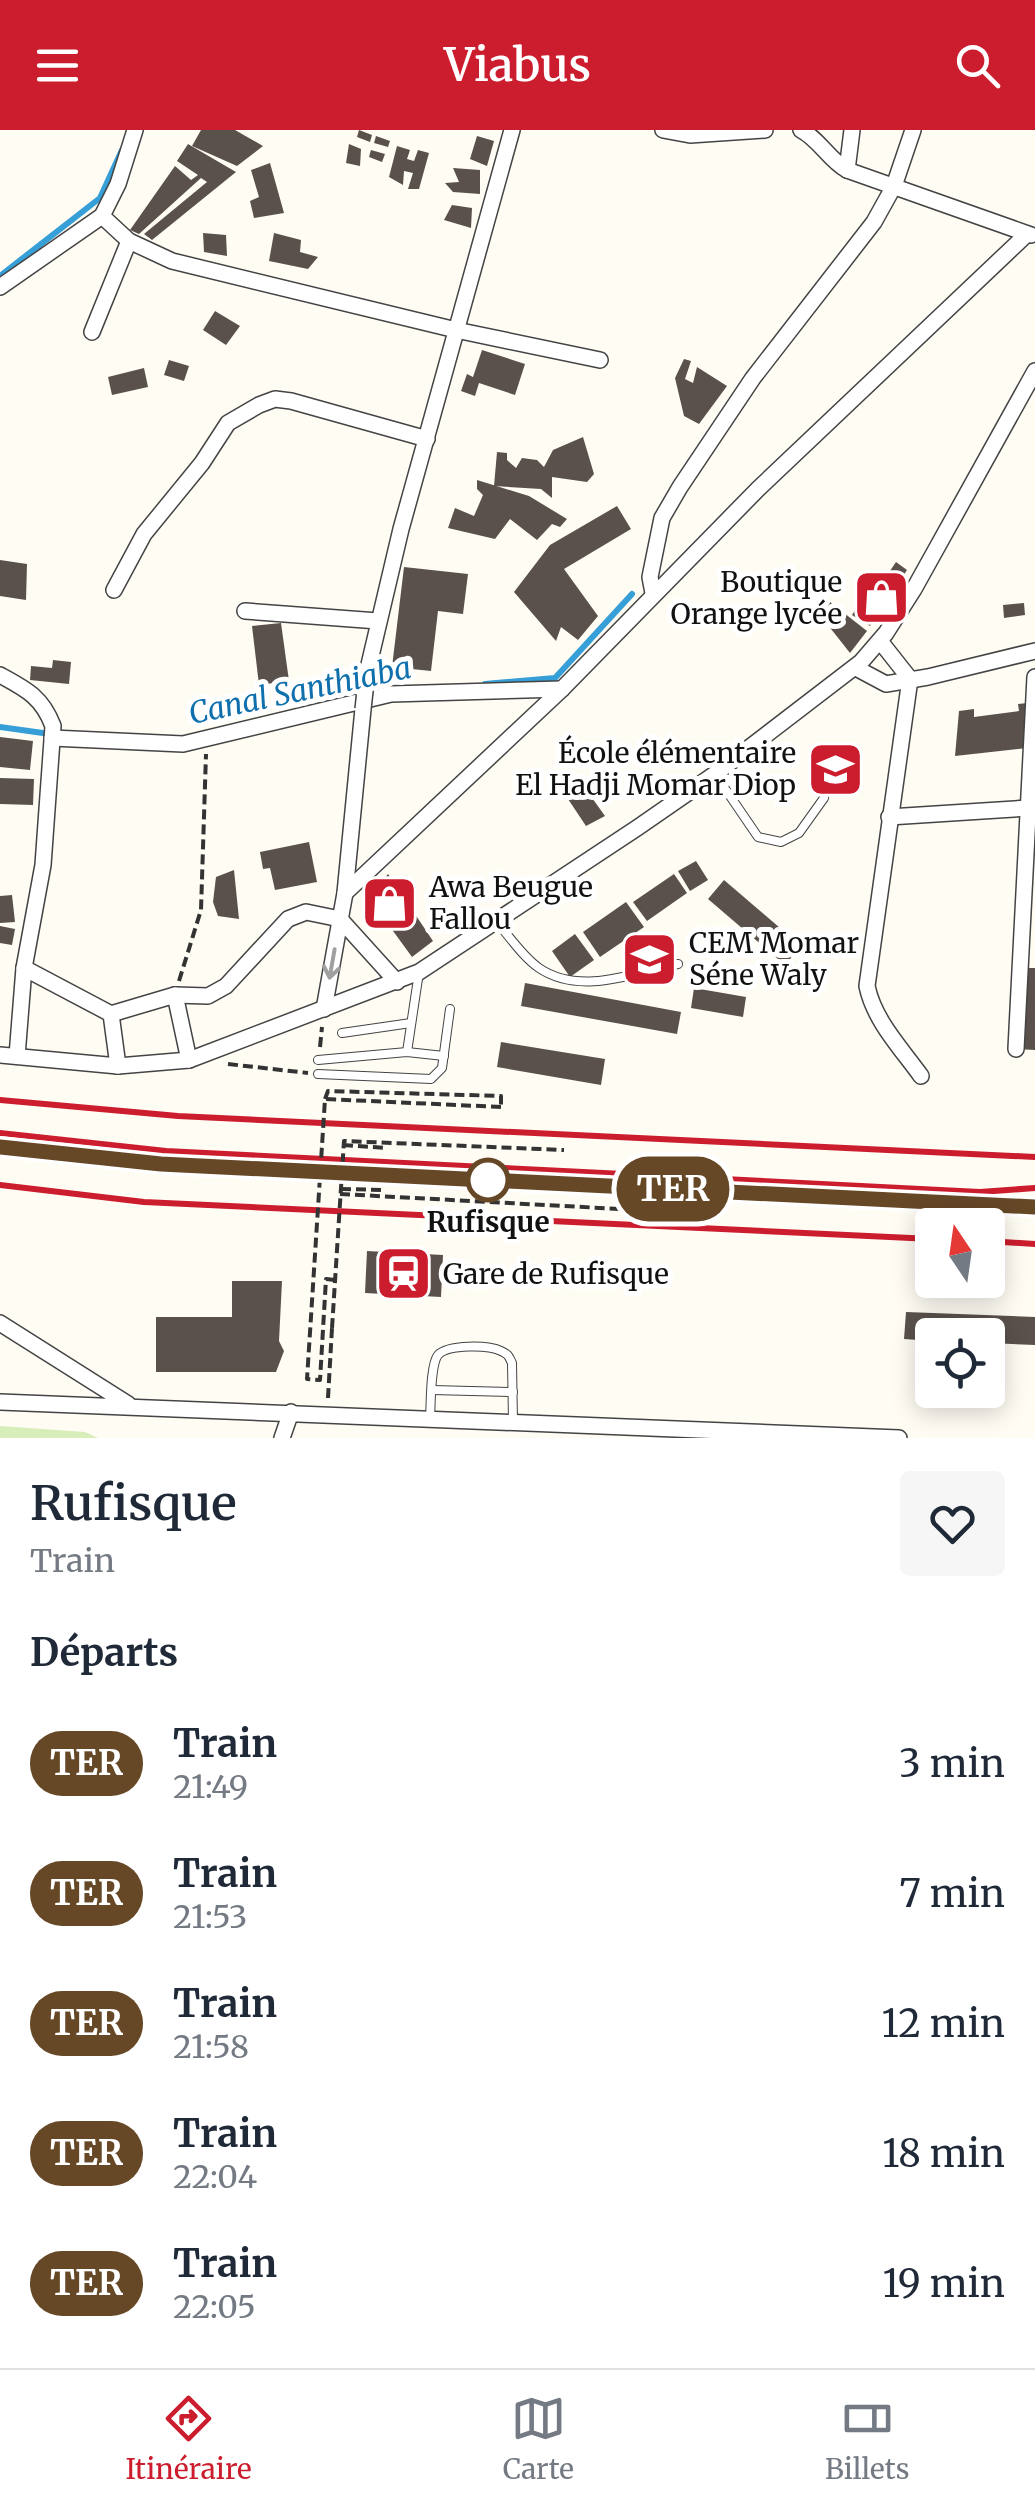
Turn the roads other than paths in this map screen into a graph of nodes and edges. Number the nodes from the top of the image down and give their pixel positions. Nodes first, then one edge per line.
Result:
1 (135, 130) edge
2 (512, 130) edge
3 (663, 130) edge
4 (765, 130) edge
5 (801, 130) edge
6 (852, 130) edge
7 (913, 130) edge
8 (847, 170) junction
9 (894, 186) junction
10 (102, 216) junction
11 (1031, 235) edge
12 (129, 241) junction
13 (0, 287) edge
14 (456, 330) junction
15 (92, 332) dead end
16 (600, 360) dead end
17 (1035, 371) edge
18 (427, 440) junction
19 (114, 590) dead end
20 (653, 593) junction
21 (245, 611) dead end
22 (378, 621) junction
23 (880, 641) junction
24 (1035, 651) edge
25 (856, 668) junction
26 (0, 675) edge
27 (1035, 677) edge
28 (910, 679) junction
29 (562, 689) junction
30 (52, 738) junction
31 (715, 774) junction
32 (824, 798) dead end
33 (1029, 808) junction
34 (889, 816) junction
35 (345, 893) junction
36 (340, 919) junction
37 (496, 921) junction
38 (1029, 962) edge
39 (678, 964) dead end
40 (24, 968) junction
41 (418, 972) junction
42 (398, 982) junction
43 (175, 995) junction
44 (324, 1009) junction
45 (450, 1009) dead end
46 (112, 1014) junction
47 (411, 1024) junction
48 (342, 1033) dead end
49 (1016, 1049) dead end
50 (407, 1052) junction
51 (392, 1054) junction
52 (0, 1055) edge
53 (17, 1056) junction
54 (444, 1056) junction
55 (346, 1058) junction
56 (189, 1060) junction
57 (318, 1060) dead end
58 (118, 1066) junction
59 (318, 1074) road end
60 (346, 1076) junction
61 (921, 1076) dead end
62 (392, 1077) junction
63 (0, 1324) edge
64 (432, 1390) junction
65 (512, 1392) junction
66 (0, 1402) edge
67 (130, 1406) junction
68 (291, 1412) junction
69 (430, 1419) junction
70 (474, 1421) junction
71 (514, 1422) junction
72 (670, 1433) edge
73 (866, 1437) edge
74 (282, 1438) edge
75 (469, 1438) edge
76 (899, 1438) edge

1 - 10 street
2 - 14 street
3 - 4 street
5 - 8 street
6 - 8 street
7 - 9 street
8 - 9 street
9 - 11 street
9 - 20 street
10 - 12 street
10 - 13 street
11 - 20 street
12 - 14 street
12 - 15 street
14 - 16 street
14 - 18 street
17 - 23 street
18 - 19 street
18 - 22 street
20 - 29 street
21 - 22 street
22 - 35 street, bridge
23 - 25 street
23 - 28 street
24 - 28 street
25 - 28 street
25 - 31 street
26 - 30 street
27 - 33 street
28 - 34 street
29 - 30 street
29 - 35 street
30 - 40 street
31 - 32 lane
31 - 37 street
33 - 34 street
33 - 38 street
34 - 61 street
35 - 36 street
36 - 42 street
36 - 43 street
36 -> 44 street
37 - 39 lane
37 - 41 street
38 - 49 street
40 - 46 street
40 - 53 street
41 - 42 street
41 - 47 lane
42 - 44 street
43 - 46 street
43 - 56 street
44 - 56 street
45 - 54 lane
46 - 58 street
47 - 48 lane
47 - 50 lane
50 - 51 lane
50 - 54 lane
51 - 55 lane
51 - 62 lane
52 - 53 street
53 - 58 street
54 - 62 lane
55 - 57 lane
55 - 60 lane
56 - 58 street
59 - 60 lane
60 - 62 lane
63 - 67 street
64 - 65 lane
64 - 65 lane
64 - 69 lane
65 - 71 lane
66 - 67 street
67 - 68 street
68 - 69 street
68 - 74 street
69 - 70 street
70 - 71 street
70 - 75 street
71 - 72 street
72 - 73 street
73 - 76 street

